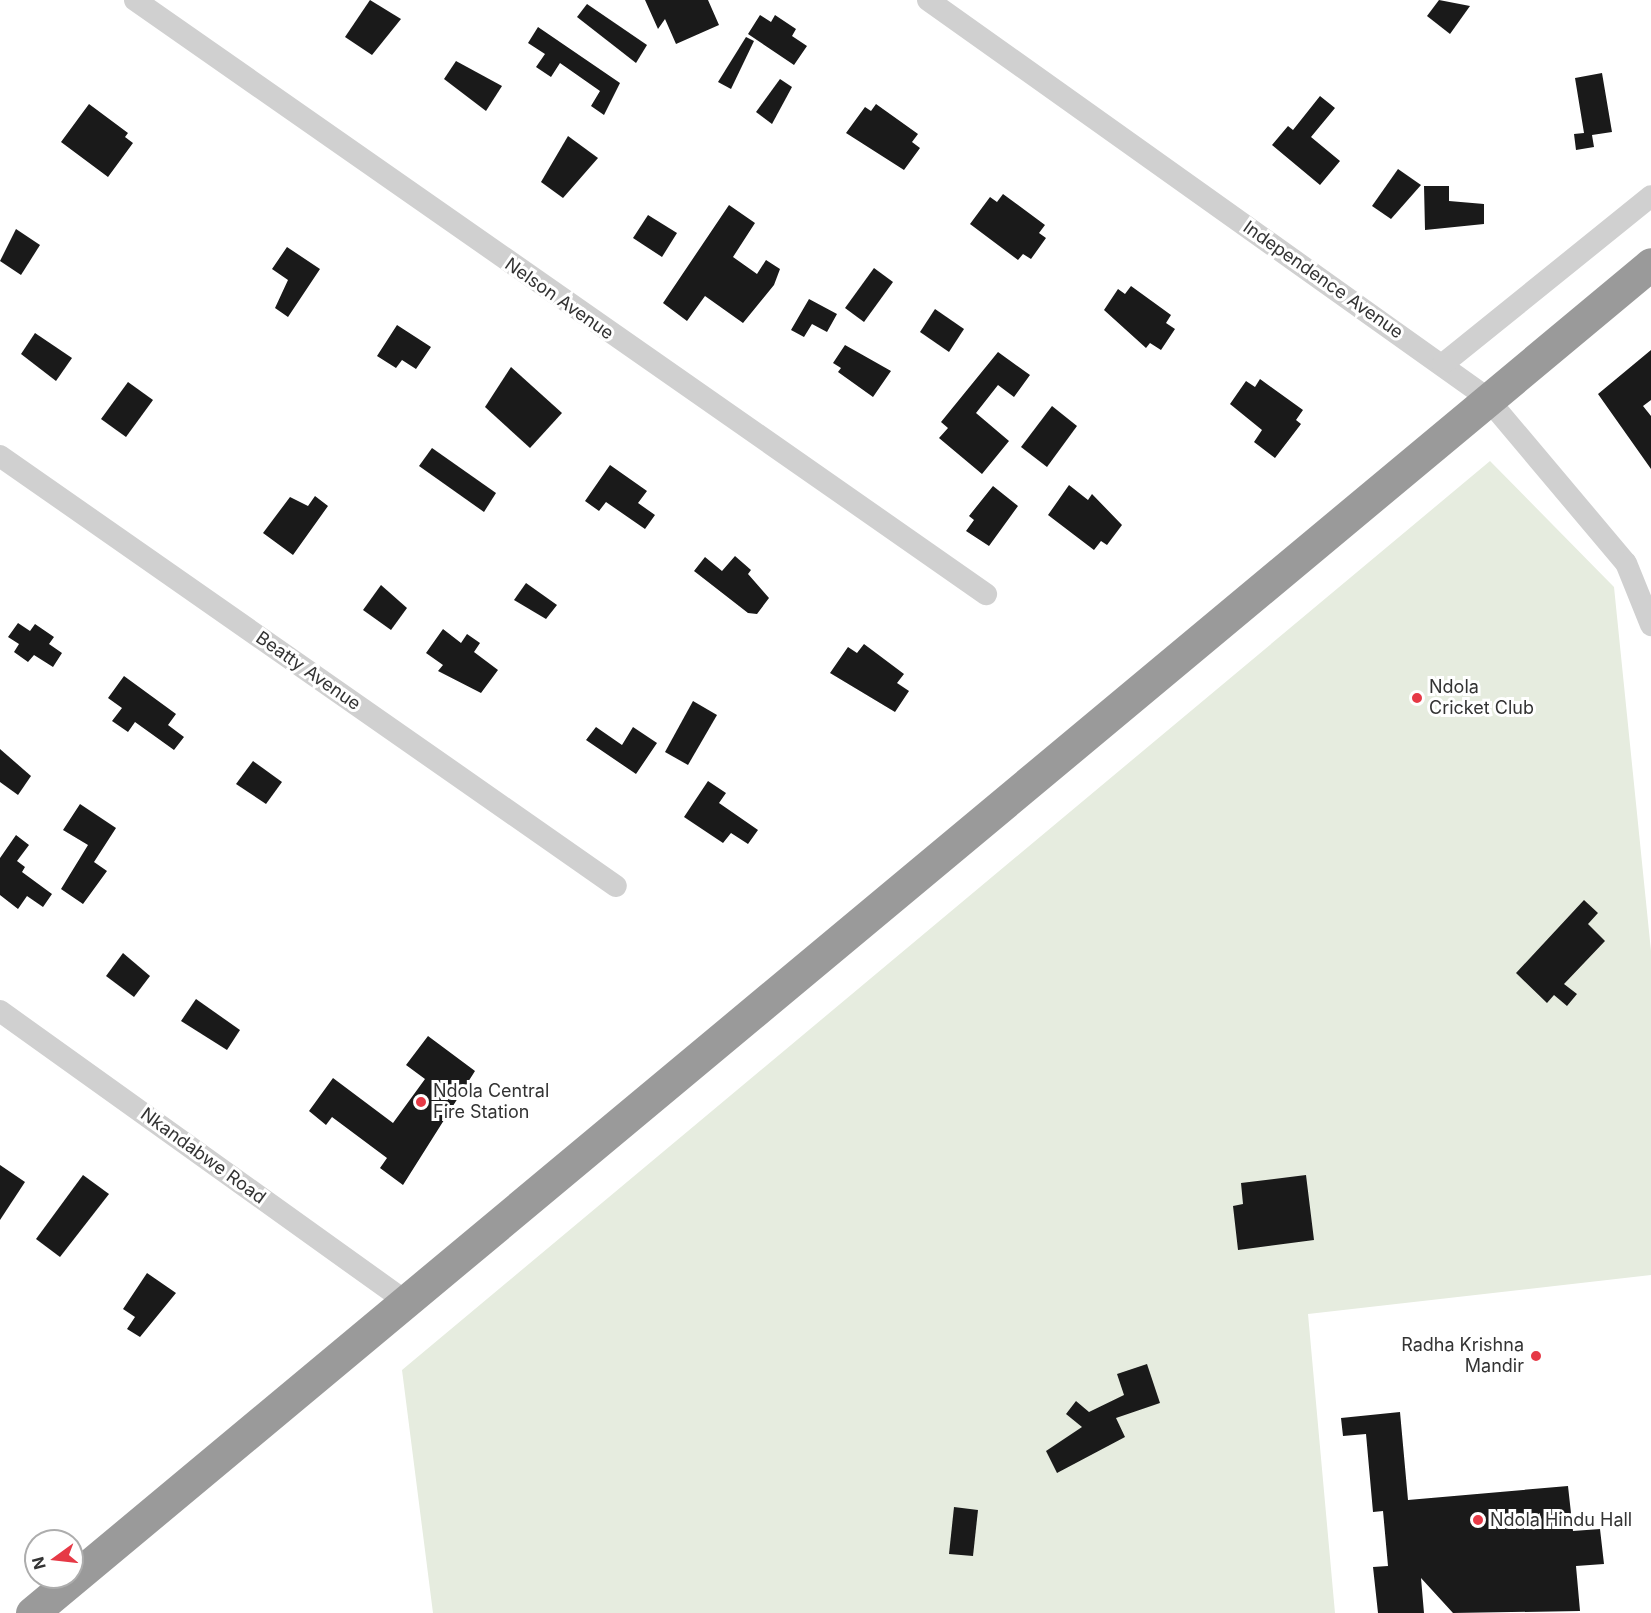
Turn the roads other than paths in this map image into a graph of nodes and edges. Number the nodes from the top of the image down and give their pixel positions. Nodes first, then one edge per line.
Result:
1 (135, 0) edge
2 (928, 0) edge
3 (1651, 196) edge
4 (1651, 264) edge
5 (1443, 364) junction
6 (1486, 397) junction
7 (0, 456) edge
8 (986, 594) dead end
9 (1651, 625) edge
10 (616, 886) dead end
11 (0, 1011) edge
12 (405, 1301) junction
13 (32, 1613) edge

1 - 8 street, Nelson Avenue
2 - 5 street, Independence Avenue
3 - 5 street
4 - 6 highway
5 - 6 street, Independence Avenue
6 - 9 street, Independence Avenue
6 - 12 highway
7 - 10 street, Beatty Avenue
11 - 12 street, Nkandabwe Road
12 - 13 highway

